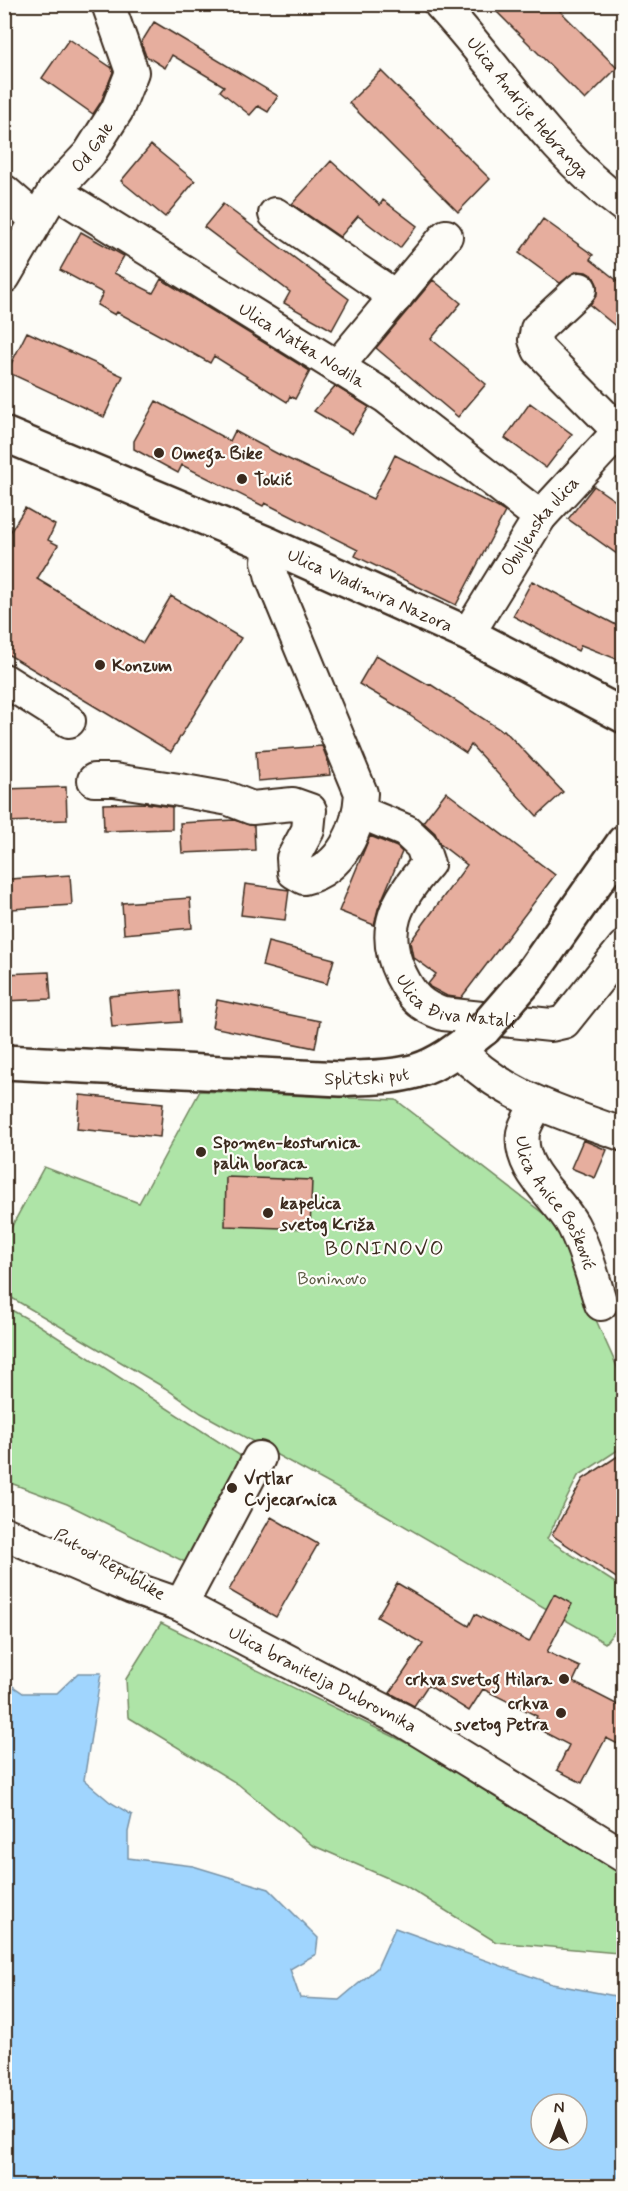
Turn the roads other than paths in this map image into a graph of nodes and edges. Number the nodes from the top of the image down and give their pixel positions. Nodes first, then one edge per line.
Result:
1 (108, 4) edge
2 (440, 4) edge
3 (4, 191) edge
4 (54, 191) junction
5 (624, 206) edge
6 (275, 214) dead end
7 (36, 219) junction
8 (446, 236) dead end
9 (4, 277) edge
10 (580, 289) dead end
11 (396, 297) junction
12 (337, 367) junction
13 (621, 429) edge
14 (4, 434) edge
15 (4, 460) edge
16 (109, 477) junction
17 (540, 518) junction
18 (270, 545) junction
19 (468, 634) junction
20 (4, 680) edge
21 (624, 716) edge
22 (69, 721) dead end
23 (94, 780) dead end
24 (360, 812) junction
25 (624, 842) edge
26 (624, 947) edge
27 (458, 1049) junction
28 (4, 1062) edge
29 (537, 1103) junction
30 (624, 1135) edge
31 (601, 1304) dead end
32 (260, 1458) dead end
33 (4, 1511) edge
34 (4, 1533) edge
35 (181, 1605) junction
36 (624, 1856) edge

1 - 4 street, Od Gale
2 - 5 street, Ulica Andrije Hebranga
3 - 7 street
4 - 7 street, Od Gale
4 - 12 street, Ulica Natka Nodila
6 - 11 street
7 - 9 street, Od Gale
8 - 11 street
10 - 13 street
11 - 12 street
12 - 17 street, Ulica Natka Nodila
13 - 17 street, Obuljenska ulica
14 - 16 main road, Ulica Vladimira Nazora
15 - 16 main road, Ulica Vladimira Nazora
16 - 18 main road, Ulica Vladimira Nazora
17 - 19 street, Obuljenska ulica
18 - 19 main road, Ulica Vladimira Nazora
18 - 24 street
19 - 21 main road, Ulica Vladimira Nazora
20 - 22 street
23 - 24 street
24 - 26 street, Ulica Điva Natali
25 - 27 main road, Splitski put, bridge
27 - 28 main road, Splitski put
27 - 29 street, Ulica Anice Bošković
29 - 30 street, Ulica Anice Bošković
29 - 31 street, Ulica Anice Bošković
32 - 35 street
33 - 35 street, Put od Republike
34 - 35 street, Ulica branitelja Dubrovnika
35 - 36 street, Ulica branitelja Dubrovnika

